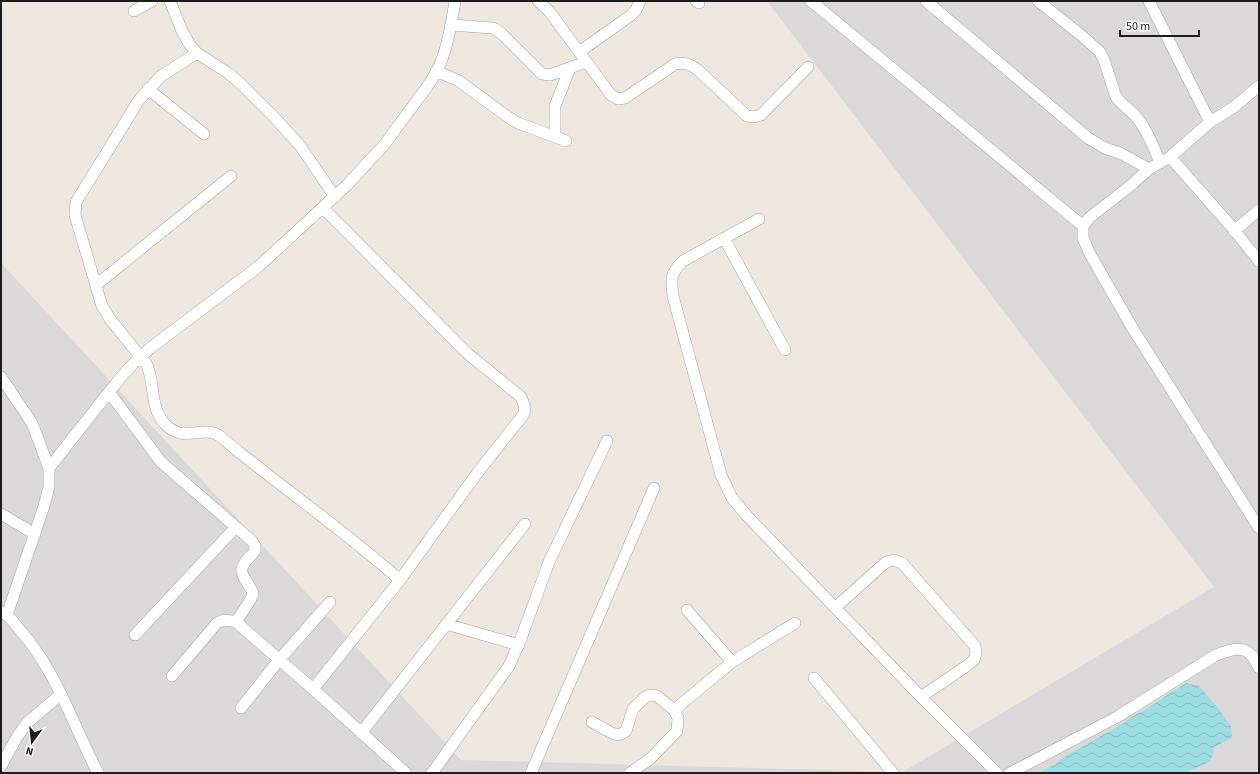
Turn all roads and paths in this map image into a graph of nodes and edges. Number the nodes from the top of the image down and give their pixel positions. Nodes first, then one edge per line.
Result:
1 (152, 1) edge
2 (170, 1) edge
3 (455, 1) edge
4 (538, 1) edge
5 (640, 1) edge
6 (811, 1) edge
7 (926, 1) edge
8 (1038, 1) edge
9 (1149, 1) edge
10 (134, 11) dead end
11 (451, 25) junction
12 (579, 52) junction
13 (197, 53) junction
14 (586, 62) junction
15 (808, 66) dead end
16 (570, 68) junction
17 (436, 71) junction
18 (1259, 86) edge
19 (148, 89) junction
20 (1210, 122) junction
21 (204, 134) dead end
22 (555, 136) junction
23 (566, 140) dead end
24 (1165, 160) junction
25 (1148, 169) junction
26 (231, 176) dead end
27 (335, 197) junction
28 (323, 208) junction
29 (1259, 210) edge
30 (759, 219) dead end
31 (1083, 226) junction
32 (1234, 231) junction
33 (724, 238) junction
34 (1259, 261) edge
35 (96, 285) junction
36 (785, 350) dead end
37 (141, 357) junction
38 (1, 376) edge
39 (109, 392) junction
40 (607, 441) dead end
41 (49, 468) junction
42 (654, 488) dead end
43 (1, 514) edge
44 (525, 524) dead end
45 (235, 528) junction
46 (1259, 528) edge
47 (35, 534) junction
48 (400, 580) junction
49 (330, 602) dead end
50 (836, 607) junction
51 (687, 610) dead end
52 (4, 613) edge
53 (236, 622) junction
54 (795, 623) dead end
55 (446, 624) junction
56 (135, 635) dead end
57 (519, 645) junction
58 (279, 660) junction
59 (732, 662) junction
60 (1259, 668) edge
61 (172, 676) dead end
62 (814, 678) dead end
63 (313, 689) junction
64 (61, 694) junction
65 (921, 697) junction
66 (241, 708) dead end
67 (674, 710) junction
68 (592, 722) dead end
69 (361, 733) junction
70 (1, 766) edge
71 (98, 773) edge
72 (406, 773) edge
73 (432, 773) edge
74 (531, 773) edge
75 (630, 773) edge
76 (893, 773) edge
77 (997, 773) edge
78 (1010, 773) edge

1 - 10 street
2 - 13 street
3 - 11 street
4 - 12 street
5 - 12 street
6 - 31 street
7 - 25 street
8 - 24 street
9 - 20 street
11 - 16 street
11 - 17 street
12 - 14 street
13 - 19 street
13 - 27 street
14 - 15 street
14 - 16 street
16 - 22 street
17 - 22 street
17 - 27 street
18 - 20 street
19 - 21 street
19 - 35 street
20 - 24 street
22 - 23 street
24 - 25 street
24 - 32 street
25 - 31 street
26 - 35 street
27 - 28 street
28 - 37 street
28 - 48 street
29 - 32 street
30 - 33 street
31 - 46 street
32 - 34 street
33 - 36 street
33 - 50 street
35 - 37 street
37 - 39 street
37 - 48 street
38 - 41 street
39 - 41 street
39 - 45 street
40 - 57 street
41 - 47 street
42 - 74 street
43 - 47 street
44 - 55 street
45 - 53 street
45 - 56 street
47 - 52 street
48 - 63 street
49 - 58 street
50 - 65 street
50 - 65 street
51 - 59 street
52 - 64 street
53 - 58 street
53 - 61 street
54 - 59 street
55 - 57 street
55 - 69 street
57 - 73 street
58 - 63 street
58 - 66 street
59 - 67 street
60 - 78 street
62 - 76 street
63 - 69 street
64 - 70 street
64 - 71 street
65 - 77 street
67 - 68 street
67 - 75 street
69 - 72 street

